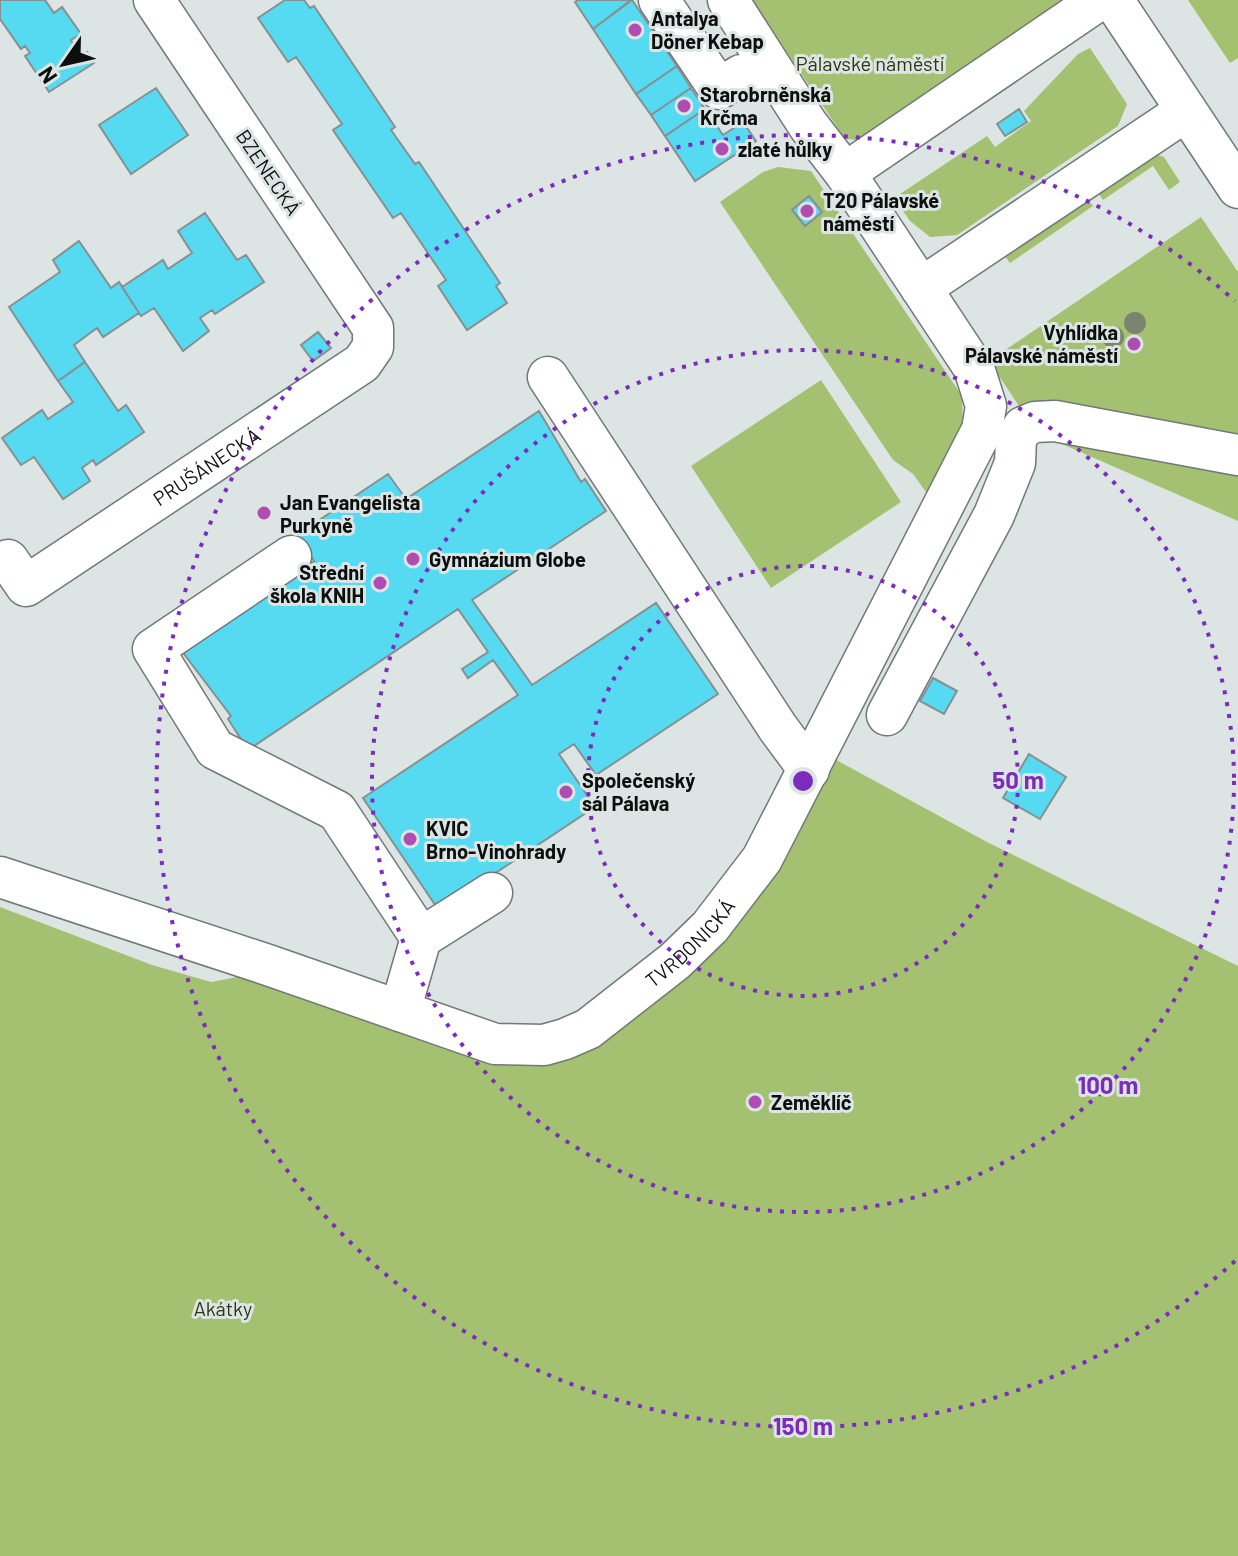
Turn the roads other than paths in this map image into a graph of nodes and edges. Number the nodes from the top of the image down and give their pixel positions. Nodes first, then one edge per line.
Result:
1 (154, 0) edge
2 (659, 0) edge
3 (728, 0) edge
4 (1099, 0) edge
5 (1113, 0) edge
6 (775, 74) junction
7 (1186, 111) junction
8 (850, 182) junction
9 (1238, 188) edge
10 (921, 288) junction
11 (370, 346) joint
12 (548, 377) dead end
13 (985, 401) junction
14 (1023, 427) junction
15 (1238, 455) edge
16 (4, 554) edge
17 (291, 556) dead end
18 (887, 715) dead end
19 (809, 770) junction
20 (0, 877) edge
21 (492, 893) dead end
22 (421, 938) junction
23 (400, 1011) junction

1 - 11 street, BZENECKÁ
2 - 6 street
3 - 6 street
4 - 8 street
5 - 7 street
6 - 8 street
7 - 9 street
7 - 10 street
8 - 10 street
10 - 13 street
11 - 16 street, PRUŠÁNECKÁ
12 - 19 street
13 - 14 street
13 - 19 street, TVRDONICKÁ
14 - 15 street
14 - 18 street
17 - 22 street
19 - 23 street, TVRDONICKÁ
20 - 23 street, TVRDONICKÁ
21 - 22 street
22 - 23 street

